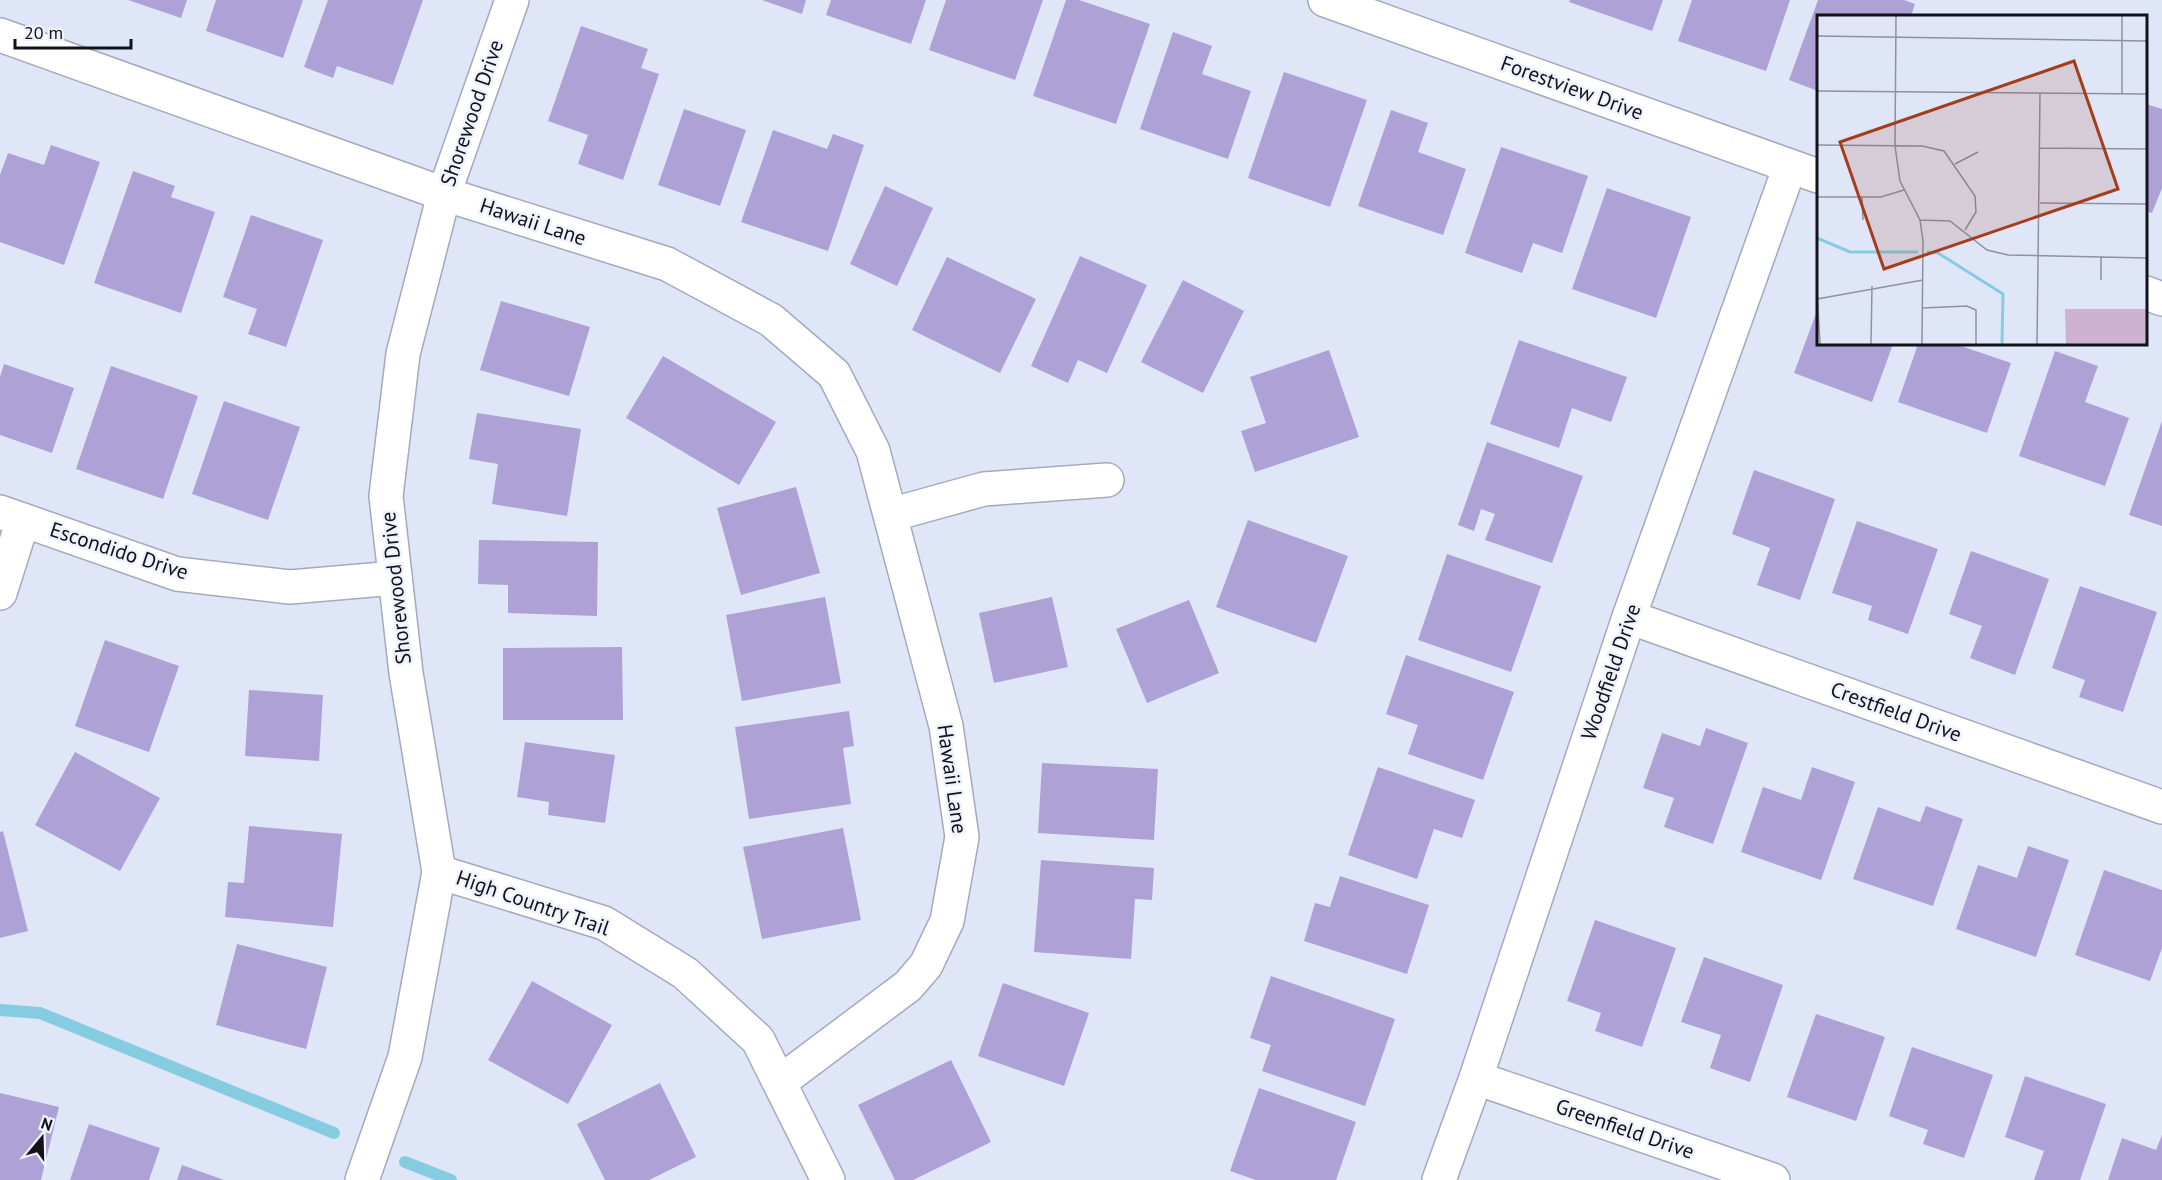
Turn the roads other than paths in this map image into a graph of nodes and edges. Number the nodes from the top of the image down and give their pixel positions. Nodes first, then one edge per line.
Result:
1 (512, 0) edge
2 (1325, 0) edge
3 (0, 35) edge
4 (1804, 171) edge
5 (444, 194) junction
6 (2147, 295) edge
7 (2162, 299) edge
8 (1107, 480) dead end
9 (890, 515) junction
10 (11, 516) edge
11 (395, 578) junction
12 (0, 593) edge
13 (1629, 617) junction
14 (2162, 807) edge
15 (439, 872) junction
16 (1476, 1078) junction
17 (780, 1083) junction
18 (362, 1180) edge
19 (828, 1180) edge
20 (1439, 1180) edge
21 (1773, 1180) edge

1 - 5 street, Shorewood Drive
2 - 4 street, Forestview Drive
3 - 5 street, Hawaii Lane
4 - 13 street, Woodfield Drive
5 - 9 street, Hawaii Lane
5 - 11 street, Shorewood Drive
6 - 7 street
8 - 9 street
9 - 17 street, Hawaii Lane
10 - 11 street, Escondido Drive
10 - 12 street, Escondido Drive
11 - 15 street, Shorewood Drive
13 - 14 street, Crestfield Drive
13 - 16 street, Woodfield Drive
15 - 17 street, High Country Trail
15 - 18 street, Shorewood Drive
16 - 20 street, Woodfield Drive
16 - 21 street, Greenfield Drive
17 - 19 street, High Country Trail

